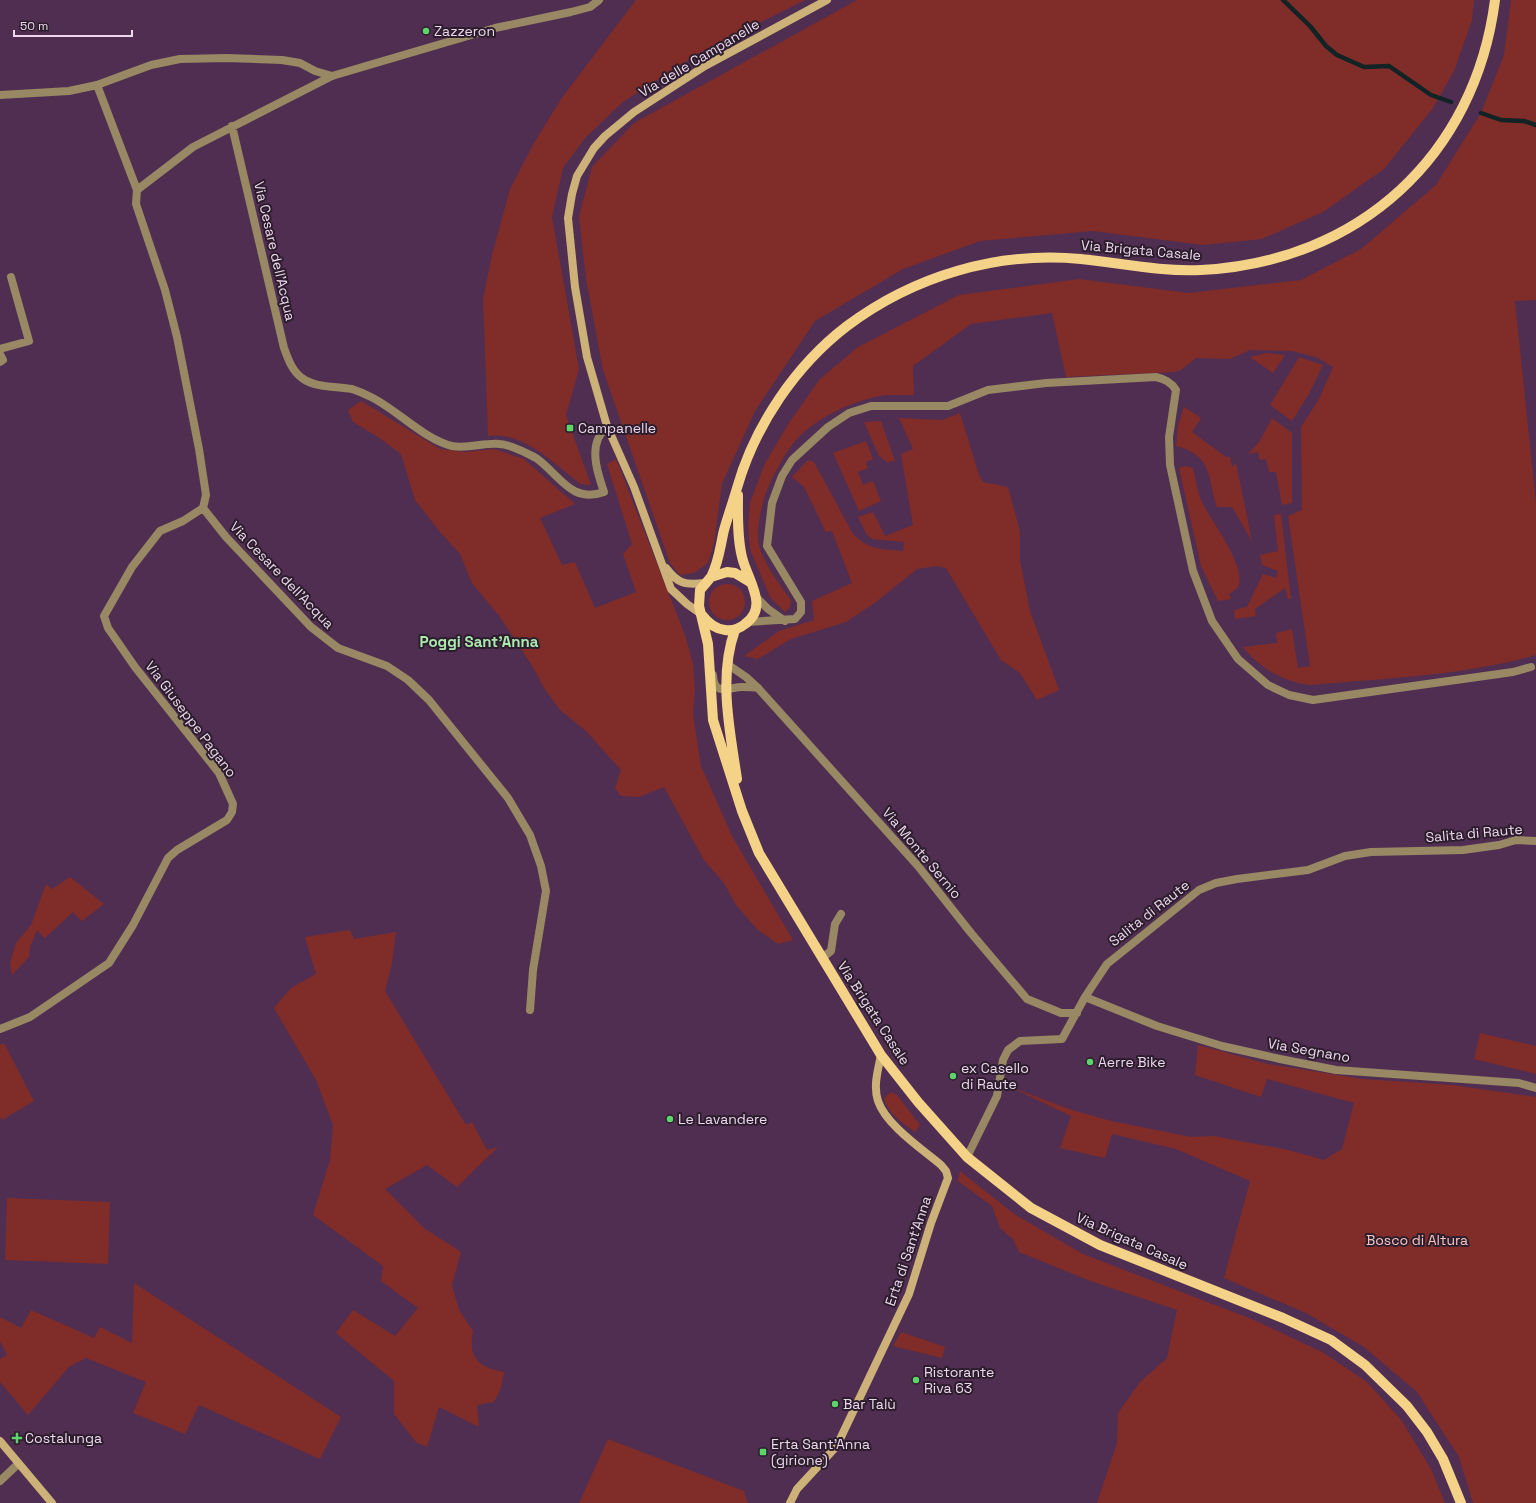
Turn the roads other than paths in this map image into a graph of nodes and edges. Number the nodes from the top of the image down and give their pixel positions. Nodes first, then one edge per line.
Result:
1 (599, 0) edge
2 (827, 0) edge
3 (1495, 0) edge
4 (332, 76) junction
5 (97, 84) junction
6 (0, 95) edge
7 (232, 126) junction
8 (136, 190) junction
9 (11, 277) dead end
10 (0, 349) edge
11 (0, 354) edge
12 (0, 362) edge
13 (607, 426) junction
14 (739, 479) junction
15 (203, 508) junction
16 (661, 561) junction
17 (708, 580) junction
18 (750, 582) junction
19 (757, 598) junction
20 (701, 614) junction
21 (785, 621) junction
22 (748, 622) junction
23 (735, 630) junction
24 (727, 664) junction
25 (1531, 667) dead end
26 (758, 688) junction
27 (726, 690) junction
28 (742, 811) junction
29 (1536, 841) edge
30 (841, 914) dead end
31 (822, 958) junction
32 (1085, 996) junction
33 (530, 1010) dead end
34 (1077, 1013) junction
35 (0, 1029) edge
36 (881, 1055) junction
37 (1536, 1088) edge
38 (967, 1157) junction
39 (0, 1441) edge
40 (18, 1464) junction
41 (0, 1481) edge
42 (52, 1503) edge
43 (790, 1503) edge
44 (1461, 1503) edge

1 - 4 street
2 - 13 street, Via delle Campanelle
3 - 14 main road, Via Brigata Casale
4 - 5 street
4 - 7 street
5 - 6 street
5 - 8 street
7 - 8 street
7 - 13 street, Via Cesare dell'Acqua
8 - 15 street
9 - 10 street
11 - 12 street
13 - 16 street, Via delle Campanelle
14 - 17 main road, Via Brigata Casale
14 - 18 main road, Via Brigata Casale
15 - 33 street, Via Cesare dell'Acqua
15 - 35 street, Via Giuseppe Pagano
16 - 17 street, Via delle Campanelle
16 - 20 street, Via delle Campanelle
17 - 18 main road
17 - 20 main road, Via Brigata Casale
18 - 19 main road, Via Brigata Casale
19 - 21 street
19 - 22 main road
20 - 23 main road
20 - 27 street
20 - 28 main road, Via Brigata Casale
21 - 22 street
21 - 25 street
22 - 23 main road
23 - 24 main road, Via Brigata Casale
24 - 26 street, Via Monte Sernio
24 - 27 main road, Via Brigata Casale
26 - 27 street
26 - 34 street, Via Monte Sernio
27 - 28 main road, Via Brigata Casale
28 - 31 main road, Via Brigata Casale
29 - 32 street, Salita di Raute
30 - 31 street
31 - 36 main road, Via Brigata Casale
32 - 34 street, Salita di Raute
32 - 37 street, Via Segnano
34 - 38 street, Salita di Raute
36 - 38 main road, Via Brigata Casale
36 - 43 street, Erta di Sant'Anna
38 - 44 main road, Via Brigata Casale
39 - 40 street
40 - 41 street
40 - 42 street

